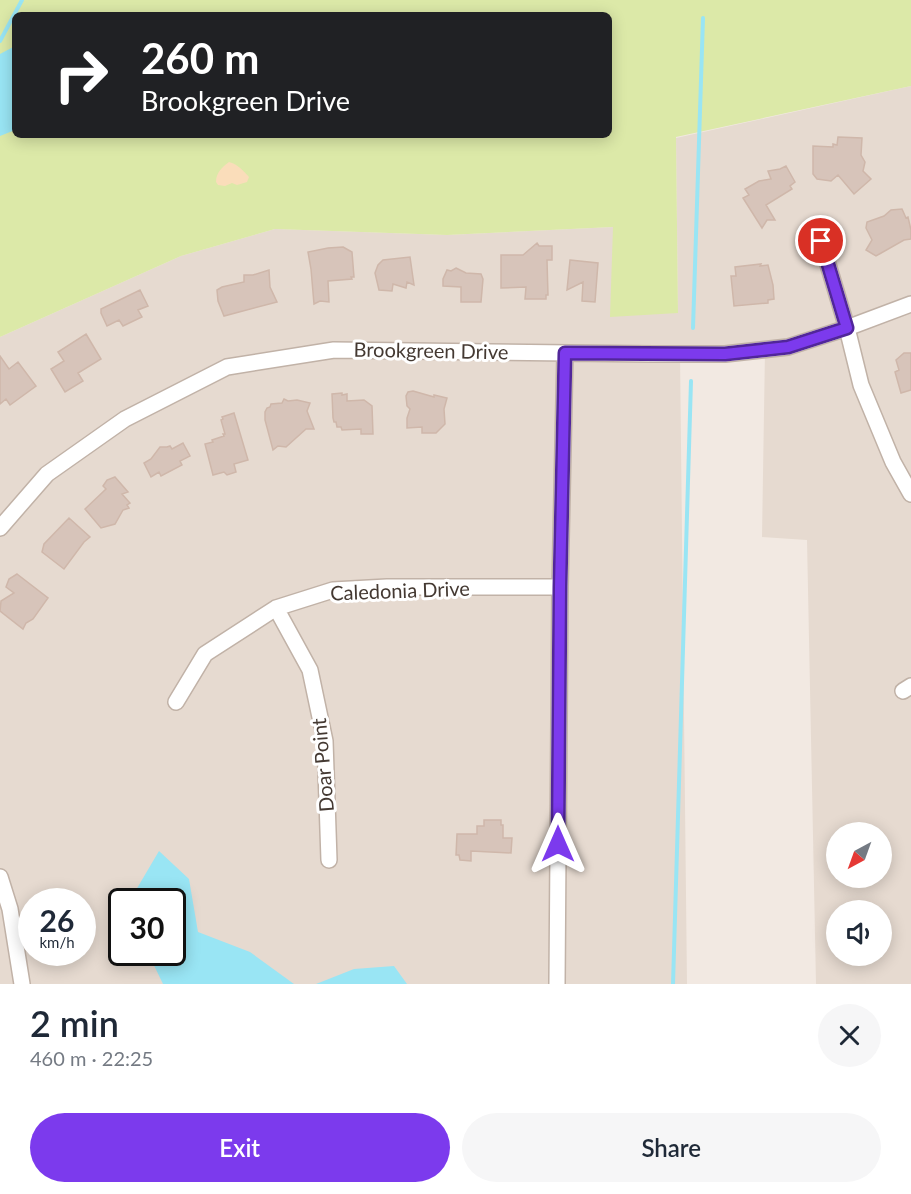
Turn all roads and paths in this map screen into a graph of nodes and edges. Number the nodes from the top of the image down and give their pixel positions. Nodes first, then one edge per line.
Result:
1 (821, 241) dead end
2 (911, 303) edge
3 (847, 328) junction
4 (565, 353) junction
5 (911, 494) edge
6 (0, 528) edge
7 (560, 587) junction
8 (276, 608) junction
9 (176, 702) dead end
10 (328, 860) dead end
11 (0, 877) edge
12 (22, 984) edge
13 (557, 984) edge

1 - 3 street
2 - 3 street, Brookgreen Drive
3 - 4 street, Brookgreen Drive
3 - 5 street
4 - 6 street, Brookgreen Drive
4 - 7 street
7 - 8 street, Caledonia Drive
7 - 13 street
8 - 9 street, Caledonia Drive
8 - 10 street, Doar Point
11 - 12 street

